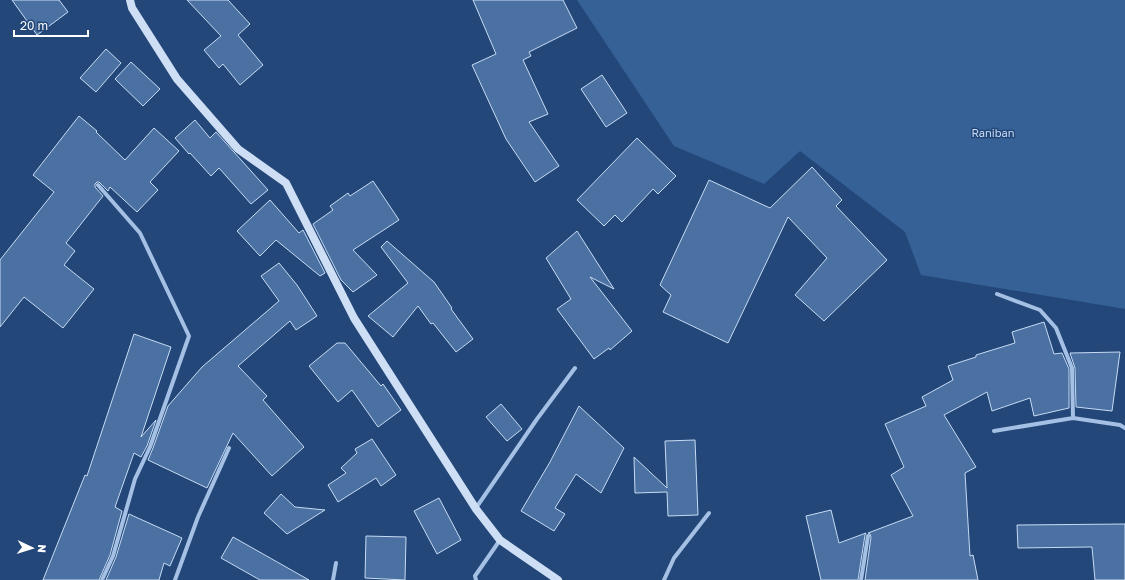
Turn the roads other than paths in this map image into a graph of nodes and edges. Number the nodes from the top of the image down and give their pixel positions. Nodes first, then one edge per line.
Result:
1 (130, 0) edge
2 (98, 185) dead end
3 (997, 294) dead end
4 (575, 368) dead end
5 (1073, 418) junction
6 (1125, 428) edge
7 (994, 430) dead end
8 (228, 448) dead end
9 (476, 509) junction
10 (709, 513) dead end
11 (868, 536) dead end
12 (500, 540) junction
13 (336, 563) dead end
14 (102, 580) edge
15 (175, 580) edge
16 (333, 580) edge
17 (476, 580) edge
18 (558, 580) edge
19 (664, 580) edge
20 (861, 580) edge

1 - 9 street
2 - 14 street
3 - 5 street
4 - 9 street
5 - 6 street
5 - 7 street
8 - 15 street
9 - 12 street
10 - 19 street
11 - 20 street
12 - 17 street
12 - 18 street
13 - 16 street

